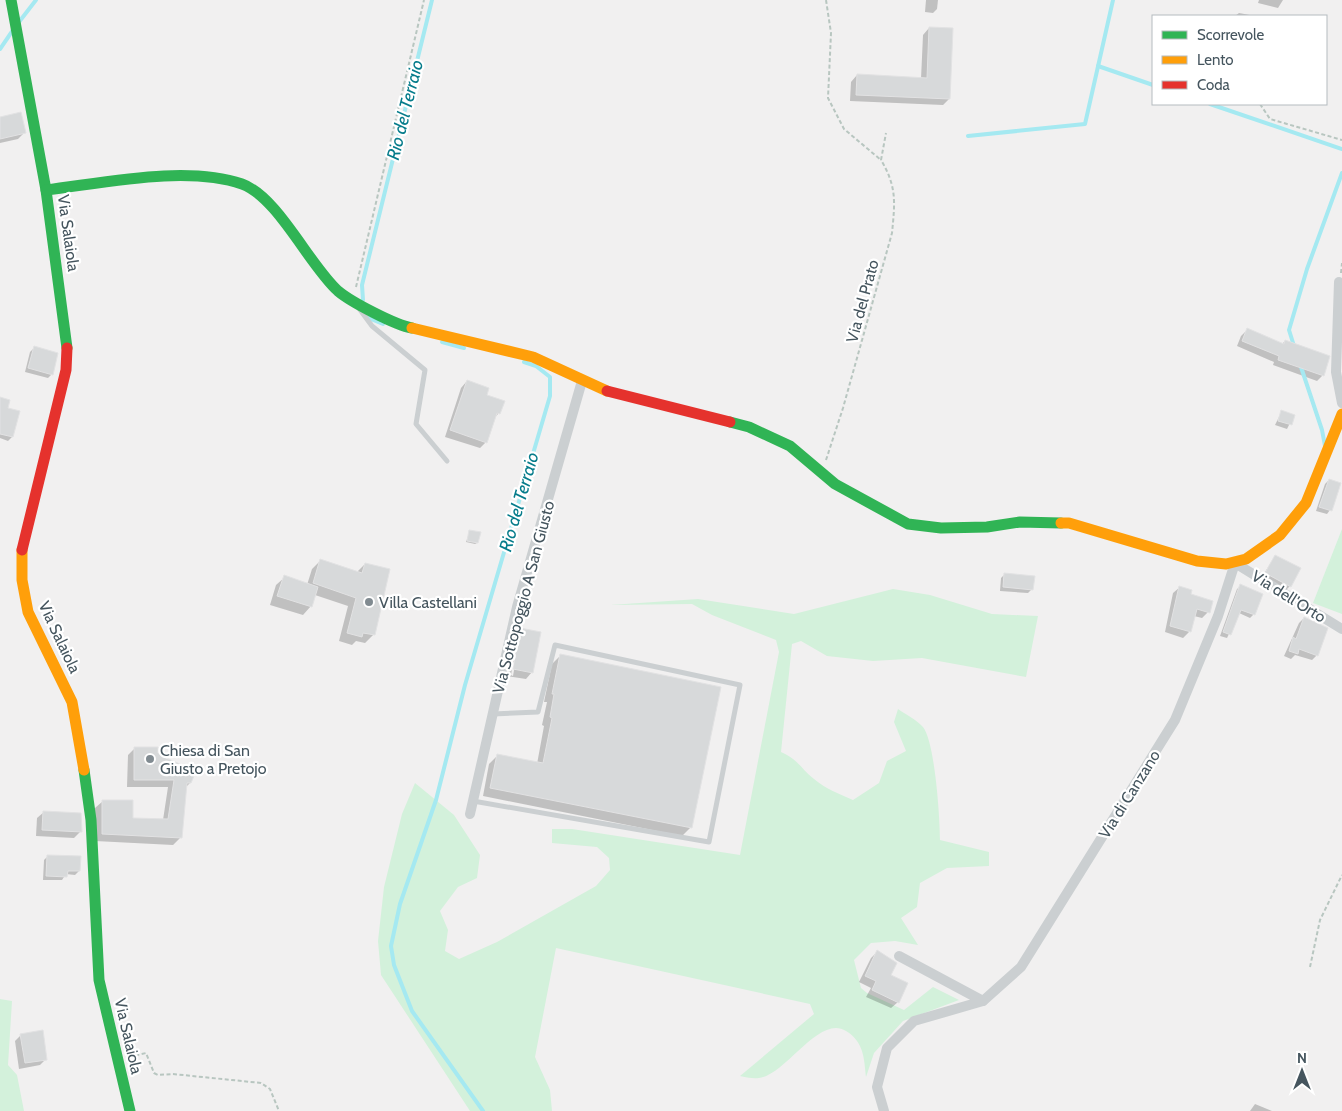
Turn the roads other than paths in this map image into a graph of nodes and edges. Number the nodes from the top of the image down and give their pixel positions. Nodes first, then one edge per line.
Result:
1 (11, 0) edge
2 (46, 190) junction
3 (1339, 282) dead end
4 (352, 299) junction
5 (582, 381) junction
6 (1342, 403) edge
7 (1342, 414) edge
8 (447, 461) dead end
9 (1235, 563) junction
10 (1342, 629) edge
11 (492, 714) junction
12 (473, 801) junction
13 (470, 814) dead end
14 (899, 956) dead end
15 (984, 1001) junction
16 (130, 1111) edge
17 (884, 1111) edge

1 - 2 street, Via Salaiola
2 - 4 street
2 - 16 street, Via Salaiola
3 - 6 street
4 - 5 street
4 - 8 lane
5 - 9 street
5 - 11 street, Via Sottopoggio A San Giusto
7 - 9 street
9 - 10 street, Via dell'Orto
9 - 15 street, Via di Canzano
11 - 12 street, Via Sottopoggio A San Giusto
11 - 12 lane
12 - 13 street, Via Sottopoggio A San Giusto
14 - 15 street
15 - 17 street, Via di Canzano

